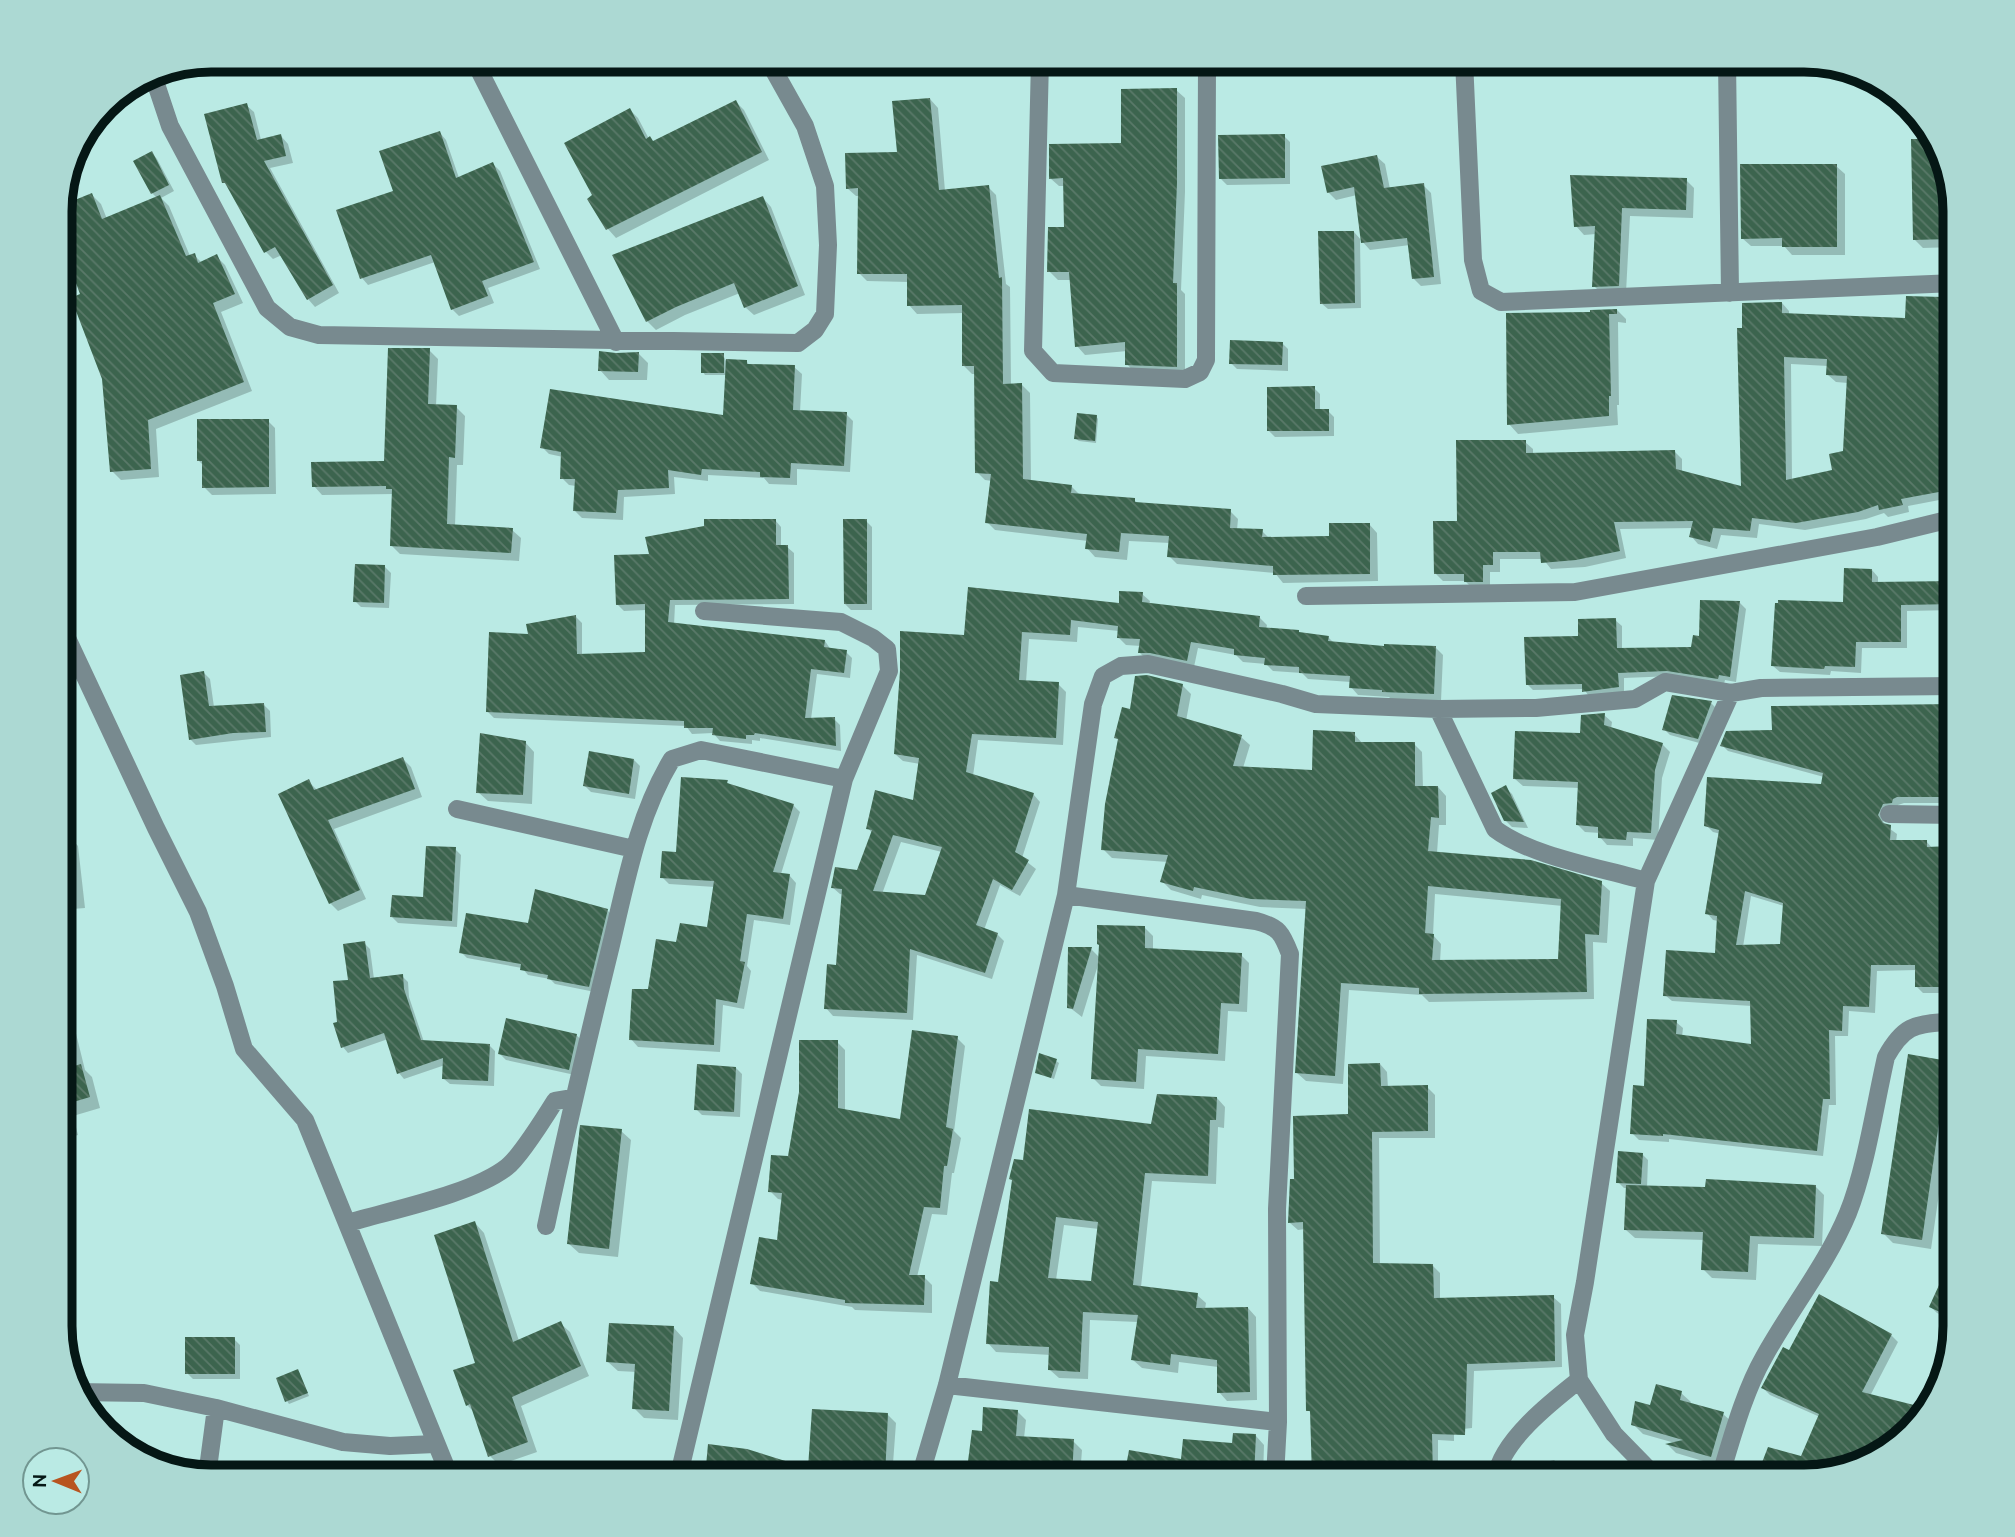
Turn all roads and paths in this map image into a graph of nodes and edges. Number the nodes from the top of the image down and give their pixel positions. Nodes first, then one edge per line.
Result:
1 (480, 72) edge
2 (775, 72) edge
3 (1040, 72) edge
4 (1207, 72) edge
5 (1465, 72) edge
6 (1727, 72) edge
7 (156, 83) edge
8 (1943, 284) edge
9 (1730, 293) junction
10 (615, 342) junction
11 (1943, 521) edge
12 (1307, 596) dead end
13 (705, 611) dead end
14 (72, 650) edge
15 (1943, 686) edge
16 (1731, 693) junction
17 (1438, 709) junction
18 (844, 779) junction
19 (457, 809) dead end
20 (1889, 814) dead end
21 (1943, 815) edge
22 (635, 849) junction
23 (1646, 881) junction
24 (1066, 895) junction
25 (1943, 1022) edge
26 (573, 1098) junction
27 (348, 1223) junction
28 (546, 1226) dead end
29 (1578, 1380) junction
30 (947, 1385) junction
31 (89, 1392) edge
32 (216, 1408) junction
33 (1278, 1422) junction
34 (435, 1444) junction
35 (208, 1465) edge
36 (444, 1465) edge
37 (681, 1465) edge
38 (924, 1465) edge
39 (1276, 1465) edge
40 (1499, 1465) edge
41 (1644, 1465) edge
42 (1724, 1465) edge

1 - 10 street
2 - 10 street
3 - 4 street
5 - 9 street
6 - 9 street
7 - 10 street
8 - 9 street
11 - 12 street
13 - 18 street
14 - 27 street
15 - 16 street
16 - 17 street
16 - 23 street
17 - 23 street
17 - 24 street
18 - 22 street
18 - 37 street
19 - 22 street
20 - 21 street
22 - 26 street
23 - 29 street
24 - 30 street
24 - 33 street
25 - 42 street
26 - 27 street
26 - 28 street
27 - 34 street
29 - 40 street
29 - 41 street
30 - 33 street
30 - 38 street
31 - 32 street
32 - 34 street
32 - 35 street
33 - 39 street
34 - 36 street

